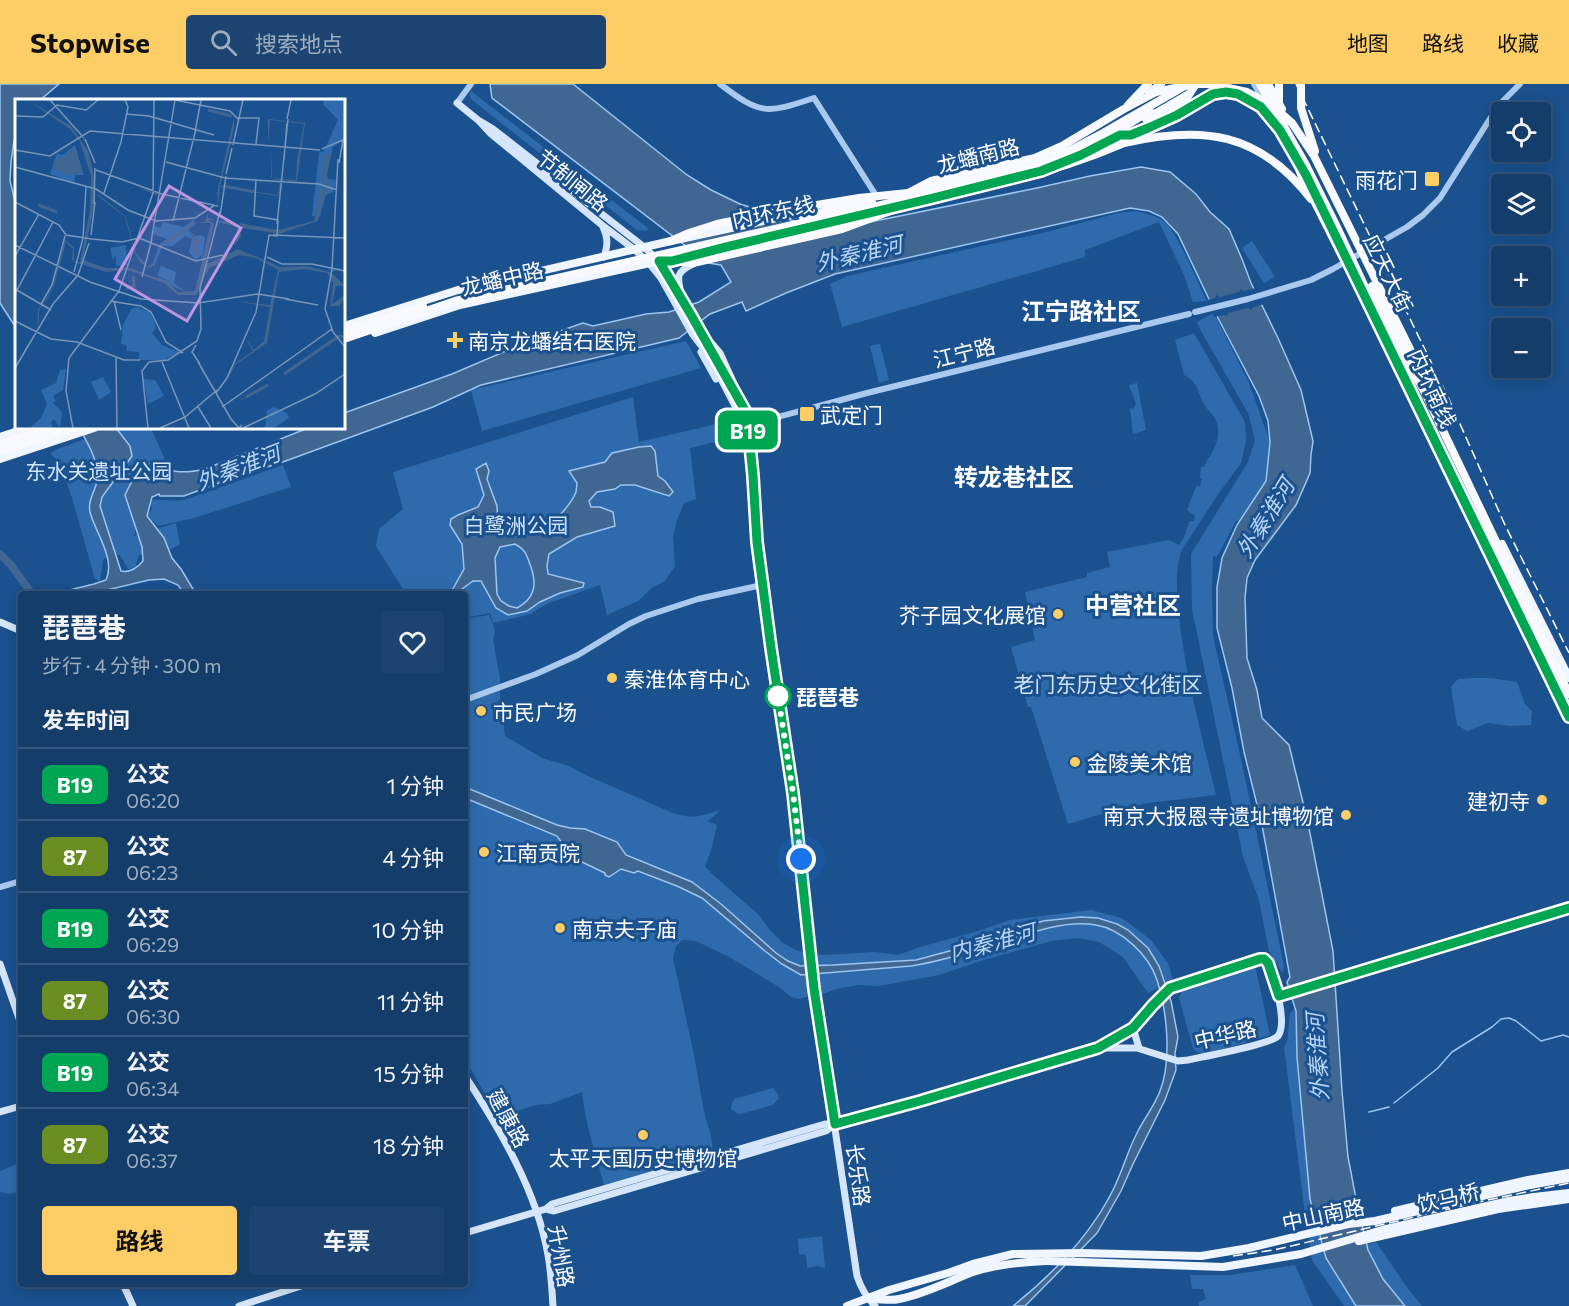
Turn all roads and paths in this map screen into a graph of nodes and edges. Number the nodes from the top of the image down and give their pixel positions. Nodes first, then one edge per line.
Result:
1 (471, 84) edge
2 (720, 84) edge
3 (1149, 84) edge
4 (1161, 84) edge
5 (1178, 84) edge
6 (1188, 84) edge
7 (1196, 84) edge
8 (1206, 84) edge
9 (1218, 84) edge
10 (1222, 84) edge
11 (1254, 84) edge
12 (1260, 84) edge
13 (1270, 84) edge
14 (1279, 84) edge
15 (1301, 84) edge
16 (1520, 84) edge
17 (1213, 94) junction
18 (457, 103) joint
19 (1124, 112) junction
20 (478, 120) junction
21 (1096, 130) junction
22 (1280, 130) junction
23 (1122, 139) junction
24 (1306, 175) joint
25 (1327, 182) junction
26 (965, 186) junction
27 (908, 193) junction
28 (934, 194) junction
29 (877, 197) junction
30 (880, 211) junction
31 (1326, 223) junction
32 (602, 225) junction
33 (671, 241) junction
34 (644, 247) junction
35 (635, 250) junction
36 (1360, 254) junction
37 (604, 257) junction
38 (1348, 260) junction
39 (659, 261) junction
40 (672, 261) junction
41 (649, 263) junction
42 (693, 263) junction
43 (679, 300) junction
44 (345, 326) edge
45 (345, 331) edge
46 (345, 341) edge
47 (345, 341) edge
48 (1420, 394) junction
49 (739, 407) junction
50 (748, 425) junction
51 (24, 429) edge
52 (47, 429) edge
53 (75, 429) edge
54 (0, 437) edge
55 (0, 444) edge
56 (0, 452) edge
57 (0, 459) edge
58 (762, 585) junction
59 (0, 622) edge
60 (18, 630) edge
61 (1558, 653) junction
62 (1542, 662) junction
63 (1569, 675) edge
64 (1569, 693) edge
65 (468, 699) edge
66 (1569, 709) edge
67 (1569, 717) edge
68 (18, 882) edge
69 (0, 887) edge
70 (1569, 908) edge
71 (0, 964) edge
72 (1342, 976) joint
73 (1282, 995) junction
74 (18, 1015) edge
75 (1133, 1028) junction
76 (1098, 1048) junction
77 (1139, 1048) junction
78 (468, 1081) edge
79 (18, 1107) edge
80 (0, 1112) edge
81 (835, 1124) junction
82 (1569, 1173) edge
83 (1569, 1178) edge
84 (1569, 1193) edge
85 (1569, 1199) edge
86 (536, 1212) junction
87 (1348, 1224) junction
88 (468, 1232) edge
89 (1336, 1245) junction
90 (1046, 1257) junction
91 (124, 1287) edge
92 (298, 1287) edge
93 (867, 1299) junction
94 (133, 1306) edge
95 (239, 1306) edge
96 (553, 1306) edge
97 (847, 1306) edge
98 (875, 1306) edge

1 - 18 street
2 - 29 street
3 - 19 highway, bridge
4 - 21 main road, 龙蟠南路
5 - 19 highway, bridge
6 - 27 highway, 内环东线, bridge
7 - 23 highway, bridge
7 - 26 highway, 内环东线, bridge
8 - 23 highway, bridge
9 - 17 main road
10 - 17 main road, 龙蟠南路
11 - 22 street, 应天大街
12 - 48 highway, 内环南线, bridge
13 - 36 main road, 应天大街
13 - 48 highway, 内环南线, bridge
14 - 31 highway, bridge
15 - 25 highway, bridge
16 - 36 street
17 - 22 main road
17 - 23 main road, 龙蟠南路
18 - 20 main road, 节制闸路
19 - 21 highway
19 - 25 highway, bridge
19 - 27 highway, bridge
20 - 32 main road, 节制闸路
20 - 34 main road, 节制闸路
21 - 29 main road, 龙蟠南路
22 - 24 street, 应天大街
23 - 26 highway, bridge
23 - 30 main road, 龙蟠南路
23 - 31 highway, bridge
24 - 38 main road, 应天大街
25 - 48 highway, bridge
26 - 28 highway, 内环东线, bridge
27 - 33 highway, bridge
27 - 45 highway, 内环东线, bridge
28 - 42 highway, bridge
28 - 46 highway, 内环东线, bridge
29 - 30 main road
29 - 33 main road, 龙蟠南路, bridge
30 - 40 main road, 龙蟠南路
31 - 48 highway, bridge
32 - 35 main road, 节制闸路
32 - 37 main road
33 - 34 main road, 龙蟠中路
34 - 35 main road, 龙蟠中路
34 - 39 main road
35 - 37 main road, 龙蟠中路
35 - 41 main road, 节制闸路
36 - 38 street
36 - 61 main road, 应天大街
37 - 44 main road, 龙蟠中路
38 - 50 street, 江宁路
38 - 62 main road, 应天大街
39 - 40 main road, 龙蟠中路
39 - 41 main road, 龙蟠中路
39 - 43 main road
40 - 42 highway
41 - 43 main road
41 - 47 main road, 龙蟠中路
42 - 43 main road
43 - 49 main road
43 - 49 main road
48 - 64 highway, 内环南线, bridge
48 - 66 highway, 内环南线, bridge
49 - 50 main road
50 - 58 main road
51 - 54 main road
52 - 55 highway
53 - 56 highway
53 - 57 main road
58 - 65 street
58 - 81 main road, 长乐路
59 - 60 main road
61 - 62 main road
61 - 63 main road, 应天大街
62 - 67 main road, 应天大街
68 - 69 street
70 - 72 street
71 - 74 main road
72 - 73 main road
73 - 75 main road, 中华路
73 - 77 main road, 中华路
75 - 76 main road
75 - 77 main road
76 - 77 main road
76 - 81 main road
78 - 86 main road, 建康路
79 - 80 main road
81 - 86 main road
81 - 93 main road, 长乐路
82 - 87 main road
83 - 87 main road, 中山南路
84 - 89 main road, 饮马桥
85 - 89 main road
86 - 88 main road
86 - 96 main road, 升州路
87 - 90 main road, 中山南路
89 - 90 main road, 中山南路, bridge
90 - 93 main road
91 - 94 main road
92 - 95 main road
93 - 97 main road
93 - 98 main road

